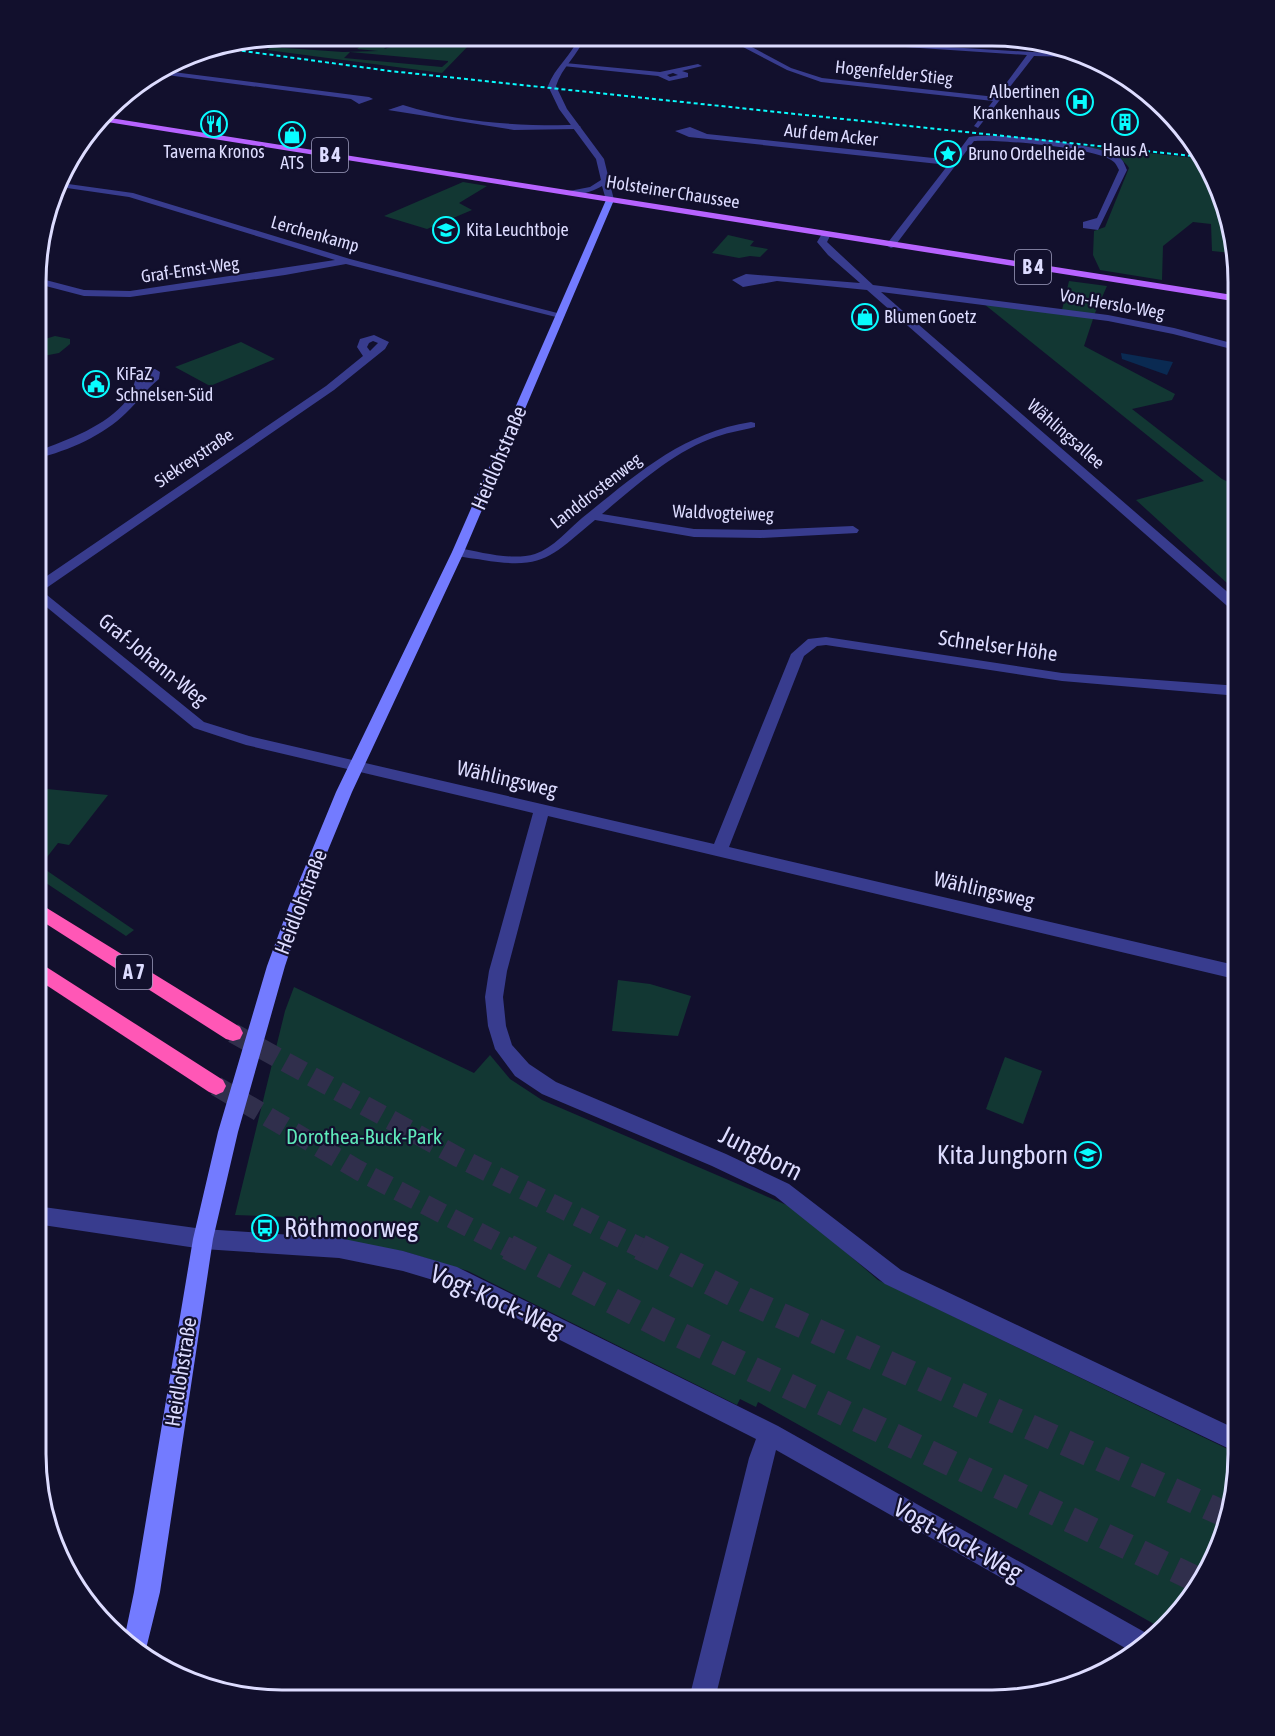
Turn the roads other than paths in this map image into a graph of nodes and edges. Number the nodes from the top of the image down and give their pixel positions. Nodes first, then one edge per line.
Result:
1 (578, 46) edge
2 (744, 46) edge
3 (904, 46) edge
4 (1031, 55) junction
5 (1055, 56) edge
6 (565, 65) junction
7 (698, 66) dead end
8 (674, 71) junction
9 (172, 74) edge
10 (660, 74) junction
11 (352, 98) dead end
12 (997, 99) junction
13 (418, 113) dead end
14 (112, 120) edge
15 (978, 126) dead end
16 (577, 127) junction
17 (705, 136) dead end
18 (954, 163) junction
19 (606, 181) junction
20 (67, 186) edge
21 (568, 192) junction
22 (610, 200) junction
23 (1100, 220) dead end
24 (826, 234) junction
25 (891, 245) junction
26 (347, 261) junction
27 (777, 278) dead end
28 (46, 284) edge
29 (870, 287) junction
30 (1228, 296) edge
31 (560, 315) junction
32 (1228, 345) edge
33 (369, 356) dead end
34 (138, 391) dead end
35 (751, 424) dead end
36 (46, 452) edge
37 (592, 516) junction
38 (853, 530) dead end
39 (458, 552) junction
40 (46, 583) edge
41 (1228, 599) edge
42 (46, 601) edge
43 (1228, 690) edge
44 (355, 766) junction
45 (541, 811) junction
46 (719, 851) junction
47 (46, 915) edge
48 (1228, 970) edge
49 (46, 975) edge
50 (232, 1033) tunnel mouth
51 (216, 1086) tunnel mouth
52 (46, 1216) edge
53 (203, 1239) junction
54 (770, 1434) junction
55 (1228, 1437) edge
56 (137, 1639) edge
57 (1136, 1641) edge
58 (704, 1690) edge

1 - 6 street
2 - 12 street, Hogenfelder Stieg
3 - 4 street
4 - 5 street
4 - 12 street
6 - 10 street
6 - 16 street
7 - 8 street
8 - 10 street
8 - 10 street
9 - 11 street
12 - 15 street
13 - 16 street
14 - 21 main road, Holsteiner Chaussee / B 4
16 - 19 street
17 - 18 street, Auf dem Acker
18 - 23 street
18 - 25 street
19 - 21 street
19 - 22 street
20 - 26 street, Lerchenkamp
21 - 22 main road, Holsteiner Chaussee / B 4
22 - 24 main road, Holsteiner Chaussee / B 4
22 - 31 main road, Heidlohstraße
24 - 25 main road, Holsteiner Chaussee / B 4
24 - 29 street, Wählingsallee
25 - 30 main road, Holsteiner Chaussee / B 4
26 - 28 street, Graf-Ernst-Weg
26 - 31 street, Lerchenkamp
27 - 29 street
29 - 32 street, Von-Herslo-Weg
29 - 41 street, Wählingsallee
31 - 39 main road, Heidlohstraße
33 - 40 street, Siekreystraße
34 - 36 street
35 - 37 street, Landdrostenweg
37 - 38 street, Waldvogteiweg
37 - 39 street, Landdrostenweg
39 - 44 main road, Heidlohstraße
42 - 44 street, Graf-Johann-Weg
43 - 46 street, Schnelser Höhe
44 - 45 street, Wählingsweg
44 - 53 main road, Heidlohstraße
45 - 46 street, Wählingsweg
45 - 55 street, Jungborn
46 - 48 street, Wählingsweg
47 - 50 highway, A 7
49 - 51 highway, A 7
52 - 53 street
53 - 54 street, Vogt-Kock-Weg
53 - 56 main road, Heidlohstraße
54 - 57 street, Vogt-Kock-Weg
54 - 58 street

